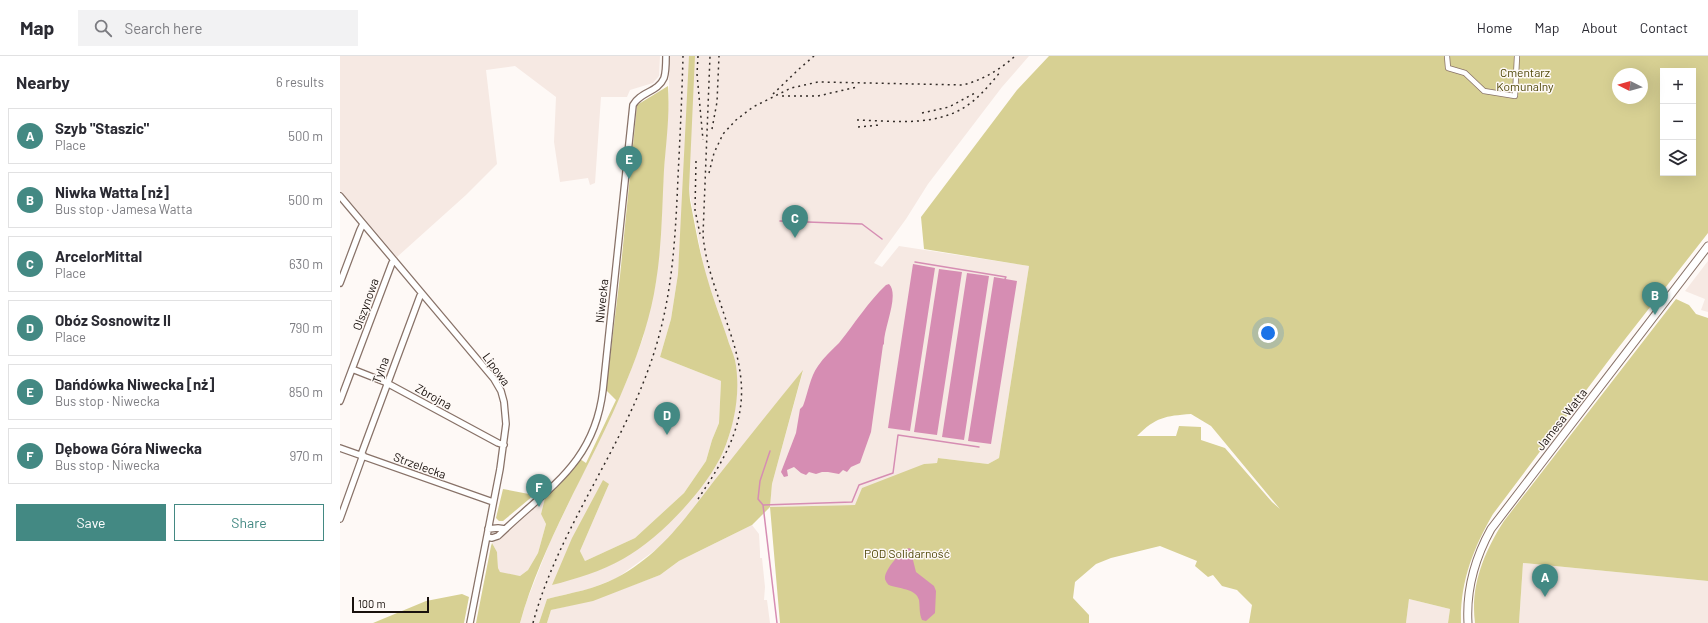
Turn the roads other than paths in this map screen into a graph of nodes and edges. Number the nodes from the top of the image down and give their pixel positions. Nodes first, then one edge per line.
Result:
1 (666, 56) edge
2 (1447, 56) edge
3 (1517, 56) edge
4 (340, 196) edge
5 (363, 224) junction
6 (1708, 246) edge
7 (394, 260) junction
8 (341, 275) edge
9 (340, 283) edge
10 (422, 294) junction
11 (352, 369) junction
12 (387, 383) junction
13 (340, 401) edge
14 (504, 445) junction
15 (340, 448) edge
16 (362, 455) junction
17 (493, 502) junction
18 (340, 519) edge
19 (490, 520) junction
20 (498, 528) junction
21 (506, 528) junction
22 (488, 530) junction
23 (486, 538) junction
24 (470, 623) edge
25 (1468, 623) edge

1 - 21 street, Niwecka
2 - 3 street
4 - 5 street, Lipowa
5 - 7 street, Lipowa
5 - 8 street
6 - 25 street, Jamesa Watta
7 - 10 street, Lipowa
7 - 11 street, Olszynowa
8 - 9 street
10 - 12 street, Tylna
10 - 14 street, Lipowa
11 - 12 street, Zbrojna
11 - 13 street, Olszynowa
12 - 14 street, Zbrojna
12 - 16 street, Tylna
14 - 17 street, Lipowa
15 - 16 street, Strzelecka
16 - 17 street, Strzelecka
16 - 18 street, Tylna
17 - 19 street, Lipowa
19 - 20 street
19 - 22 street, Lipowa
20 - 21 street
20 - 22 street
21 - 23 street, Niwecka
22 - 23 street, Lipowa
23 - 24 street, Lipowa

